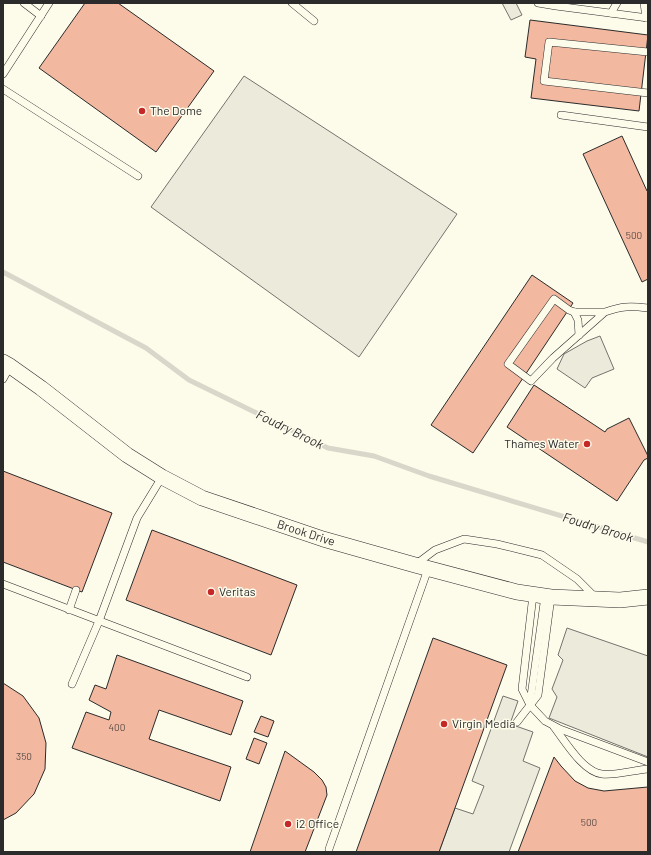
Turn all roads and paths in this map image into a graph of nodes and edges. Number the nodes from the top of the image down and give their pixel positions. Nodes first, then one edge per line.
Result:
1 (24, 3) edge
2 (49, 3) edge
3 (292, 3) edge
4 (538, 3) edge
5 (617, 3) edge
6 (644, 3) edge
7 (611, 13) junction
8 (41, 16) junction
9 (647, 18) edge
10 (314, 20) dead end
11 (648, 52) edge
12 (3, 74) edge
13 (3, 89) edge
14 (648, 93) edge
15 (561, 115) dead end
16 (648, 127) edge
17 (138, 176) dead end
18 (648, 308) edge
19 (574, 312) junction
20 (606, 312) junction
21 (579, 335) junction
22 (5, 369) edge
23 (162, 477) junction
24 (422, 567) junction
25 (3, 584) edge
26 (76, 590) dead end
27 (543, 596) junction
28 (648, 597) edge
29 (596, 599) junction
30 (69, 610) junction
31 (99, 621) junction
32 (248, 678) dead end
33 (72, 684) dead end
34 (530, 705) junction
35 (517, 722) dead end
36 (552, 725) junction
37 (648, 762) edge
38 (648, 768) edge
39 (329, 849) dead end

1 - 8 lane
2 - 8 lane
3 - 10 lane
4 - 7 lane
5 - 7 lane
6 - 9 lane
7 - 9 lane
8 - 12 lane
11 - 14 lane
13 - 17 lane
15 - 16 lane
18 - 20 lane
19 - 20 lane
19 - 21 lane
19 - 21 lane
20 - 21 lane
22 - 23 street, Brook Drive
23 - 24 street, Brook Drive
23 - 31 lane
24 - 27 street, Brook Drive
24 - 29 lane
24 - 39 lane
25 - 30 lane
26 - 30 lane
27 - 29 street, Brook Drive
27 - 34 lane
27 - 34 lane
28 - 29 street, Brook Drive
30 - 31 lane
31 - 32 lane
31 - 33 lane
34 - 35 lane
34 - 36 lane
36 - 37 lane
36 - 38 lane

